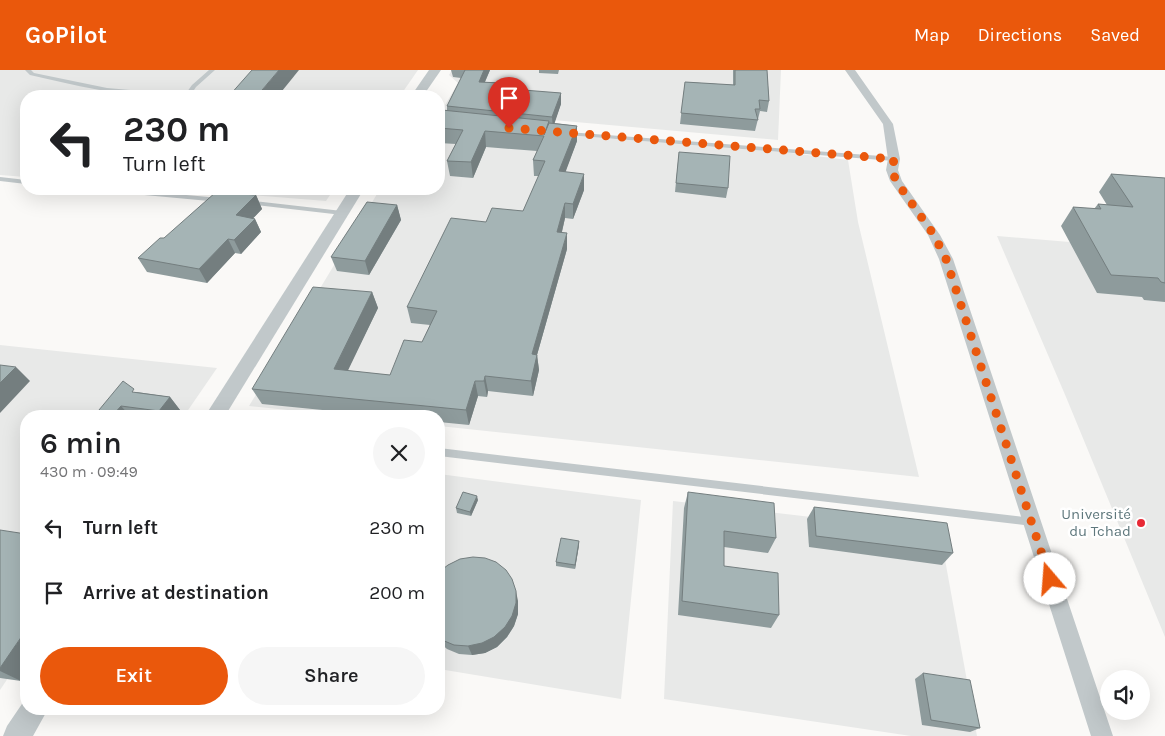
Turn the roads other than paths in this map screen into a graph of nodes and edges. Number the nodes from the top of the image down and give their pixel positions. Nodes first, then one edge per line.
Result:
1 (28, 70) edge
2 (212, 70) edge
3 (435, 70) edge
4 (850, 70) edge
5 (107, 90) edge
6 (191, 90) edge
7 (421, 90) edge
8 (564, 133) edge
9 (894, 159) junction
10 (0, 179) edge
11 (20, 181) edge
12 (170, 195) edge
13 (243, 195) edge
14 (353, 195) edge
15 (228, 200) edge
16 (237, 201) edge
17 (256, 203) junction
18 (342, 213) junction
19 (219, 410) edge
20 (445, 453) edge
21 (1032, 522) junction
22 (30, 715) edge
23 (17, 736) edge
24 (1102, 736) edge

1 - 5 lane
2 - 6 lane
3 - 7 street
4 - 9 street
8 - 9 lane
9 - 21 street
10 - 11 lane
12 - 15 lane
13 - 17 lane
14 - 18 street
16 - 17 lane
17 - 18 lane
18 - 19 street
20 - 21 lane
21 - 24 street
22 - 23 street

